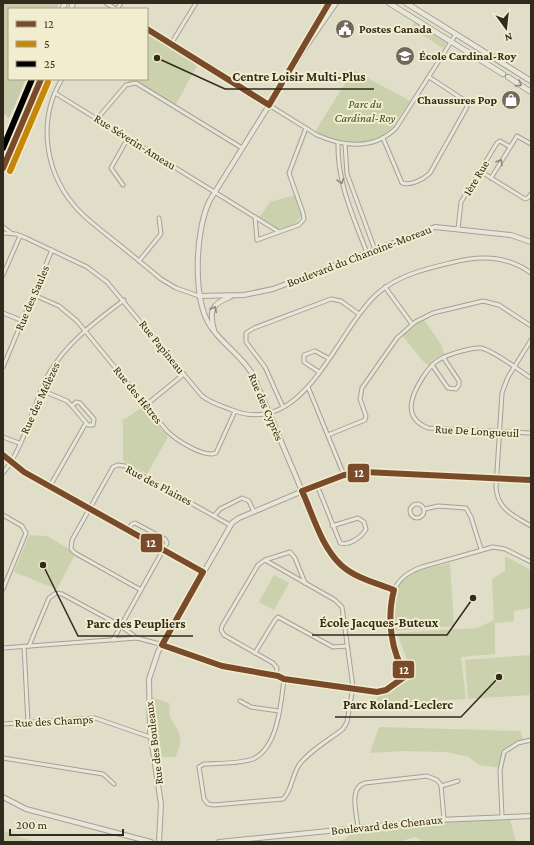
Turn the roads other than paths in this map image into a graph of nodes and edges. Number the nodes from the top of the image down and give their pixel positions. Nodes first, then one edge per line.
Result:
1 (196, 3) edge
2 (330, 3) edge
3 (336, 3) edge
4 (390, 3) edge
5 (406, 3) edge
6 (148, 30) edge
7 (456, 34) junction
8 (451, 42) junction
9 (171, 44) junction
10 (301, 54) junction
11 (429, 77) junction
12 (32, 80) edge
13 (41, 80) edge
14 (62, 80) edge
15 (531, 81) edge
16 (531, 92) edge
17 (55, 93) junction
18 (269, 105) junction
19 (97, 119) junction
20 (306, 128) junction
21 (128, 138) junction
22 (384, 138) junction
23 (338, 143) junction
24 (346, 144) junction
25 (531, 144) edge
26 (3, 147) edge
27 (510, 147) junction
28 (242, 148) junction
29 (3, 168) edge
30 (480, 171) junction
31 (491, 178) junction
32 (123, 185) dead end
33 (215, 192) junction
34 (531, 194) edge
35 (359, 206) junction
36 (351, 209) junction
37 (255, 217) junction
38 (159, 218) dead end
39 (5, 228) edge
40 (458, 229) junction
41 (279, 232) junction
42 (3, 233) edge
43 (11, 234) junction
44 (20, 236) junction
45 (531, 242) edge
46 (52, 250) junction
47 (375, 250) junction
48 (367, 253) junction
49 (139, 260) junction
50 (531, 273) edge
51 (3, 275) edge
52 (385, 287) junction
53 (34, 295) junction
54 (234, 295) junction
55 (199, 296) junction
56 (124, 300) junction
57 (3, 313) edge
58 (359, 314) junction
59 (23, 321) junction
60 (412, 324) junction
61 (531, 326) edge
62 (86, 330) junction
63 (215, 332) junction
64 (531, 340) edge
65 (443, 357) junction
66 (328, 358) junction
67 (432, 365) junction
68 (3, 367) edge
69 (514, 367) junction
70 (319, 372) junction
71 (184, 374) junction
72 (531, 378) edge
73 (308, 387) junction
74 (42, 390) junction
75 (146, 405) junction
76 (72, 406) junction
77 (283, 407) junction
78 (234, 411) junction
79 (269, 413) junction
80 (86, 423) junction
81 (499, 432) junction
82 (531, 433) edge
83 (328, 435) junction
84 (3, 437) edge
85 (19, 443) junction
86 (3, 455) edge
87 (11, 462) junction
88 (3, 473) edge
89 (344, 475) junction
90 (496, 478) junction
91 (531, 480) edge
92 (50, 486) junction
93 (317, 486) junction
94 (302, 491) junction
95 (90, 509) junction
96 (425, 509) junction
97 (254, 512) junction
98 (3, 515) edge
99 (214, 516) junction
100 (230, 524) junction
101 (332, 526) junction
102 (531, 526) edge
103 (128, 530) junction
104 (481, 549) junction
105 (164, 550) junction
106 (265, 560) junction
107 (531, 562) edge
108 (203, 572) junction
109 (305, 583) junction
110 (3, 589) edge
111 (141, 590) junction
112 (394, 590) junction
113 (121, 626) junction
114 (137, 638) junction
115 (113, 640) junction
116 (162, 645) junction
117 (24, 646) junction
118 (29, 646) junction
119 (347, 646) junction
120 (3, 648) edge
121 (255, 652) junction
122 (276, 676) junction
123 (284, 679) junction
124 (352, 689) junction
125 (240, 701) dead end
126 (279, 711) junction
127 (28, 723) junction
128 (3, 724) edge
129 (150, 737) junction
130 (531, 740) edge
131 (3, 758) edge
132 (458, 781) dead end
133 (114, 784) dead end
134 (441, 786) junction
135 (3, 797) edge
136 (502, 816) junction
137 (531, 816) edge
138 (444, 819) junction
139 (358, 828) junction
140 (151, 842) edge
141 (159, 842) edge
142 (219, 842) edge

1 - 9 street
2 - 10 street, Rue des Cyprès
3 - 10 street, Rue des Cyprès
4 - 8 main road
5 - 7 main road
6 - 9 street
7 - 8 street
7 - 15 main road
8 - 11 street
8 -> 16 main road
9 - 18 street
10 - 18 street, Rue des Cyprès
11 - 22 street
11 - 22 street
12 - 26 main road
13 - 29 main road
14 - 17 street
17 - 19 street, Rue Séverin-Ameau
17 - 49 street
18 - 20 street
18 - 28 street, Rue des Cyprès
19 - 21 street, Rue Séverin-Ameau
19 - 28 street
20 - 23 street
20 - 41 street
21 - 32 street
21 - 33 street, Rue Séverin-Ameau
22 - 24 street
23 - 24 street
23 -> 36 street
24 - 35 street
25 - 27 street, 1ère Rue
27 - 30 street, 1ère Rue
31 -> 27 street, 1ère Rue
28 - 33 street, Rue des Cyprès
30 - 31 street
30 - 40 street, 1ère Rue
31 - 34 street
33 - 37 street, Rue Séverin-Ameau
33 - 55 street, Rue des Cyprès
35 - 36 street
35 - 47 street
36 - 48 street
37 - 41 street, Rue Séverin-Ameau
37 - 41 street
38 - 49 street
39 - 43 street
40 - 45 street, Boulevard du Chanoine-Moreau
40 - 47 street, Boulevard du Chanoine-Moreau
42 - 43 street, Rue Papineau
43 - 44 street, Rue Papineau
44 - 46 street, Rue Papineau
44 - 51 street
46 - 53 street, Rue des Saules
46 - 56 street, Rue Papineau
47 - 48 street, Boulevard du Chanoine-Moreau
48 - 54 street, Boulevard du Chanoine-Moreau
49 - 55 street
50 - 52 street, Rue Papineau
52 - 58 street, Rue Papineau
52 - 60 street
53 - 59 street, Rue des Saules
53 - 62 street, Rue des Hêtres
54 - 55 street, Boulevard du Chanoine-Moreau
63 -> 54 street
55 - 63 street, Rue des Cyprès
56 - 62 street, Rue des Mélèzes
56 - 71 street, Rue Papineau
57 - 59 street
58 - 66 street, Rue Papineau
58 - 77 street
59 - 68 street, Rue des Saules
60 - 61 street
60 - 83 street
62 - 74 street, Rue des Mélèzes
62 - 75 street, Rue des Hêtres
63 - 79 street, Rue des Cyprès
64 - 69 street
65 - 67 street, Rue De Longueuil
65 - 67 street
65 - 69 street, Rue De Longueuil
66 - 70 street, Rue Papineau
66 - 70 street
67 - 81 street, Rue De Longueuil
69 - 72 street, Rue De Longueuil
69 - 81 street
70 - 73 street, Rue Papineau
71 - 75 street
71 - 78 street, Rue Papineau
73 - 77 street, Rue Papineau
73 - 83 street
74 - 76 street
74 - 85 street, Rue des Mélèzes
75 - 78 street, Rue des Hêtres
76 - 80 street
76 - 80 street
77 - 79 street, Rue Papineau
78 - 79 street, Rue Papineau
79 - 94 street, Rue des Cyprès
80 - 92 street
81 - 82 street, Rue De Longueuil
81 - 90 street
83 - 89 street
84 - 85 street
85 - 87 street, Rue des Mélèzes
86 - 87 street
87 - 88 street, Rue des Mélèzes
87 - 92 street
89 - 90 street
89 - 93 street
90 - 91 street
90 - 102 street
92 - 95 street
93 - 94 street
93 - 101 street
94 - 97 street
94 - 112 street, Rue des Cyprès
95 - 99 street, Rue des Plaines
95 - 103 street
95 - 111 street, Rue des Plaines
96 - 96 street
96 - 104 street
97 - 99 street
97 - 100 street
98 - 110 street
99 - 100 street, Rue des Plaines
100 - 108 street, Rue des Bouleaux
101 - 101 street
103 - 105 street
103 - 105 street
104 - 107 street
104 - 112 street
105 - 108 street
105 - 111 street
106 - 109 street
106 - 109 street
106 - 121 street
108 - 116 street, Rue des Bouleaux
109 - 119 street
111 - 113 street
112 - 124 street
113 - 114 street
113 - 115 street
113 - 118 street
114 - 115 street
114 - 116 street
115 - 118 street
116 - 122 street
116 - 129 street, Rue des Bouleaux
117 - 118 street
117 - 120 street
117 - 127 street
119 - 121 street
119 - 124 street
121 - 122 street
122 - 123 street
123 - 124 street
123 - 126 street
124 - 126 street
125 - 126 street
127 - 128 street, Rue des Champs
127 - 129 street, Rue des Champs
129 - 141 street, Rue des Bouleaux
130 - 136 street
131 - 133 street
132 - 134 street
134 - 138 street
134 - 139 street
135 - 140 street
136 - 137 street, Boulevard des Chenaux
136 - 138 street, Boulevard des Chenaux
138 - 139 street, Boulevard des Chenaux
139 - 142 street, Boulevard des Chenaux

